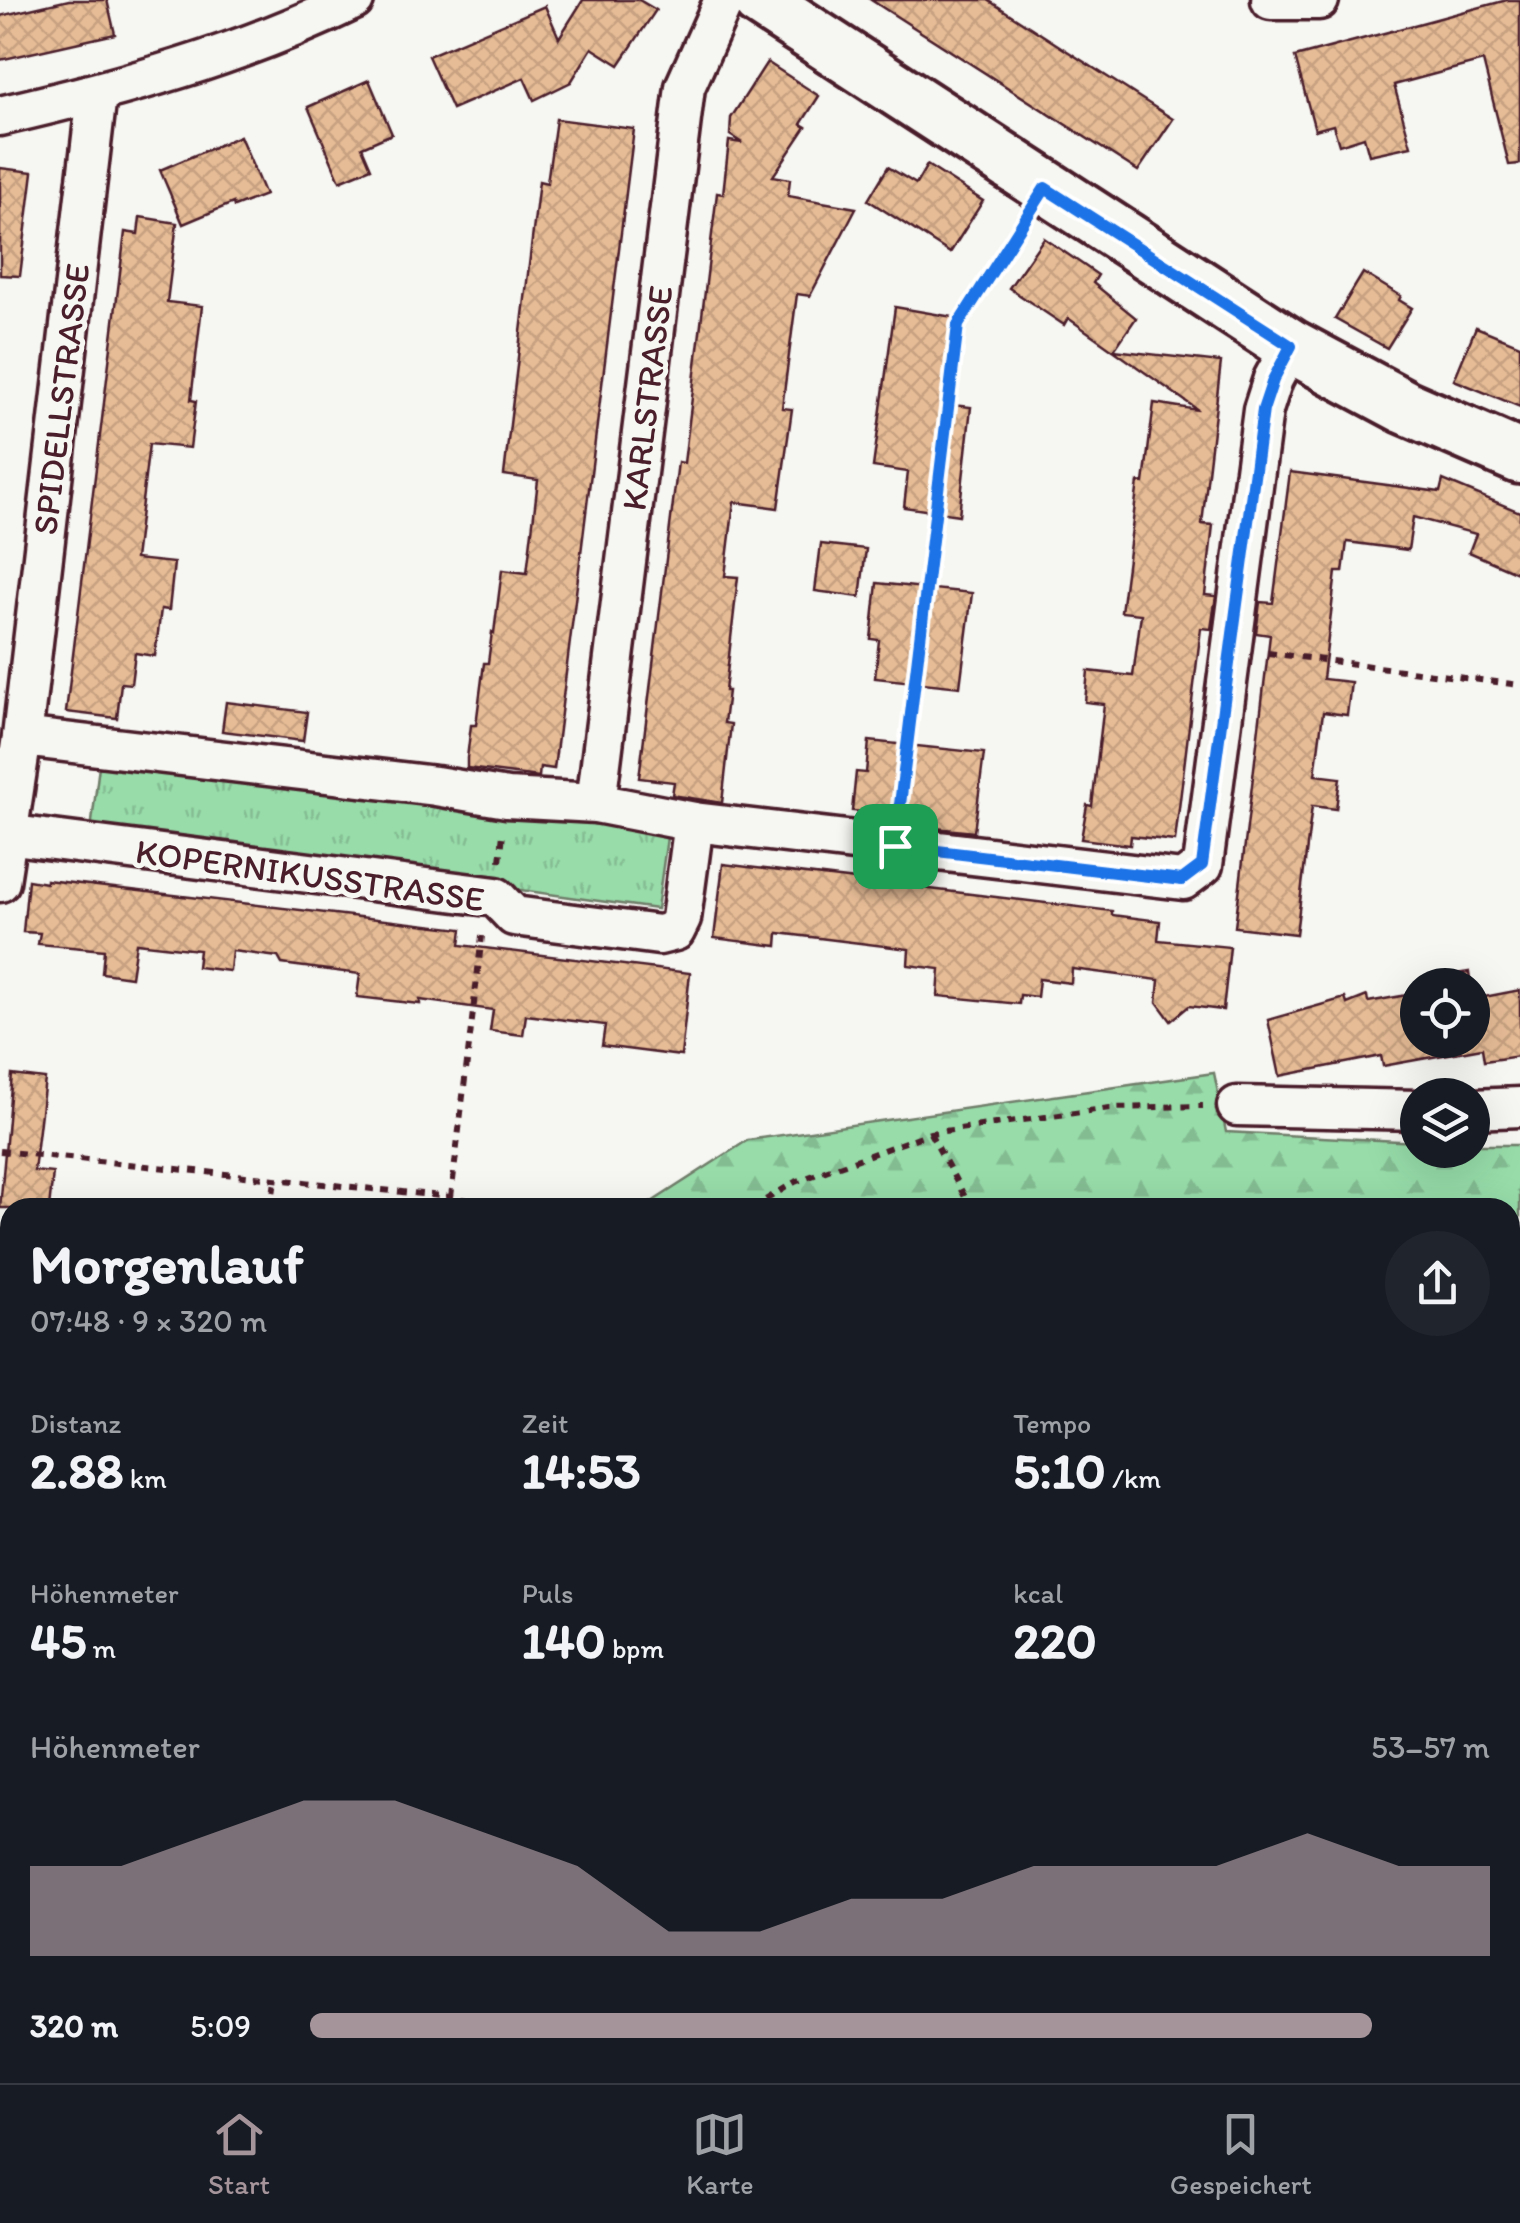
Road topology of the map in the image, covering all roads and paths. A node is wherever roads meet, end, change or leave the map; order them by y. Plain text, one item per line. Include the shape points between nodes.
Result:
1 (354, 0) edge
2 (724, 0) edge
3 (759, 0) edge
4 (1272, 0) edge
5 (1320, 0) edge
6 (96, 94) junction
7 (0, 116) edge
8 (1045, 188) junction
9 (1291, 346) junction
10 (1520, 457) edge
11 (1232, 648) junction
12 (1520, 685) edge
13 (22, 737) junction
14 (507, 798) junction
15 (596, 803) junction
16 (694, 822) junction
17 (6, 834) junction
18 (895, 846) junction
19 (0, 882) edge
20 (496, 897) junction
21 (1238, 1106) joint
22 (1520, 1107) edge
23 (1490, 1108) edge
24 (1400, 1110) edge
25 (930, 1132) junction
26 (0, 1152) edge
27 (275, 1181) junction
28 (272, 1198) edge
29 (451, 1198) joint
30 (769, 1198) edge
31 (966, 1198) edge

1 - 6 street via 228,55
2 - 15 street, KARLSTRASSE via 685,87
3 - 8 main road
4 - 5 street
6 - 7 street
6 - 13 street, SPIDELLSTRASSE
8 - 9 main road
8 - 18 path via 958,325
9 - 10 main road
9 - 11 street via 1263,410
11 - 12 path
11 - 18 street via 1202,865 1182,880
13 - 14 street
13 - 17 street, SPIDELLSTRASSE
14 - 15 street
14 - 20 path
15 - 16 street
16 - 18 street
16 - 20 street, KOPERNIKUSSTRASSE via 675,931 659,935 514,916
17 - 19 street, SPIDELLSTRASSE
17 - 20 street, KOPERNIKUSSTRASSE
20 - 29 path via 483,930
21 - 24 street
21 - 25 path via 1110,1108
22 - 23 street
25 - 30 path
25 - 31 path
26 - 27 path
27 - 28 path
27 - 29 path

